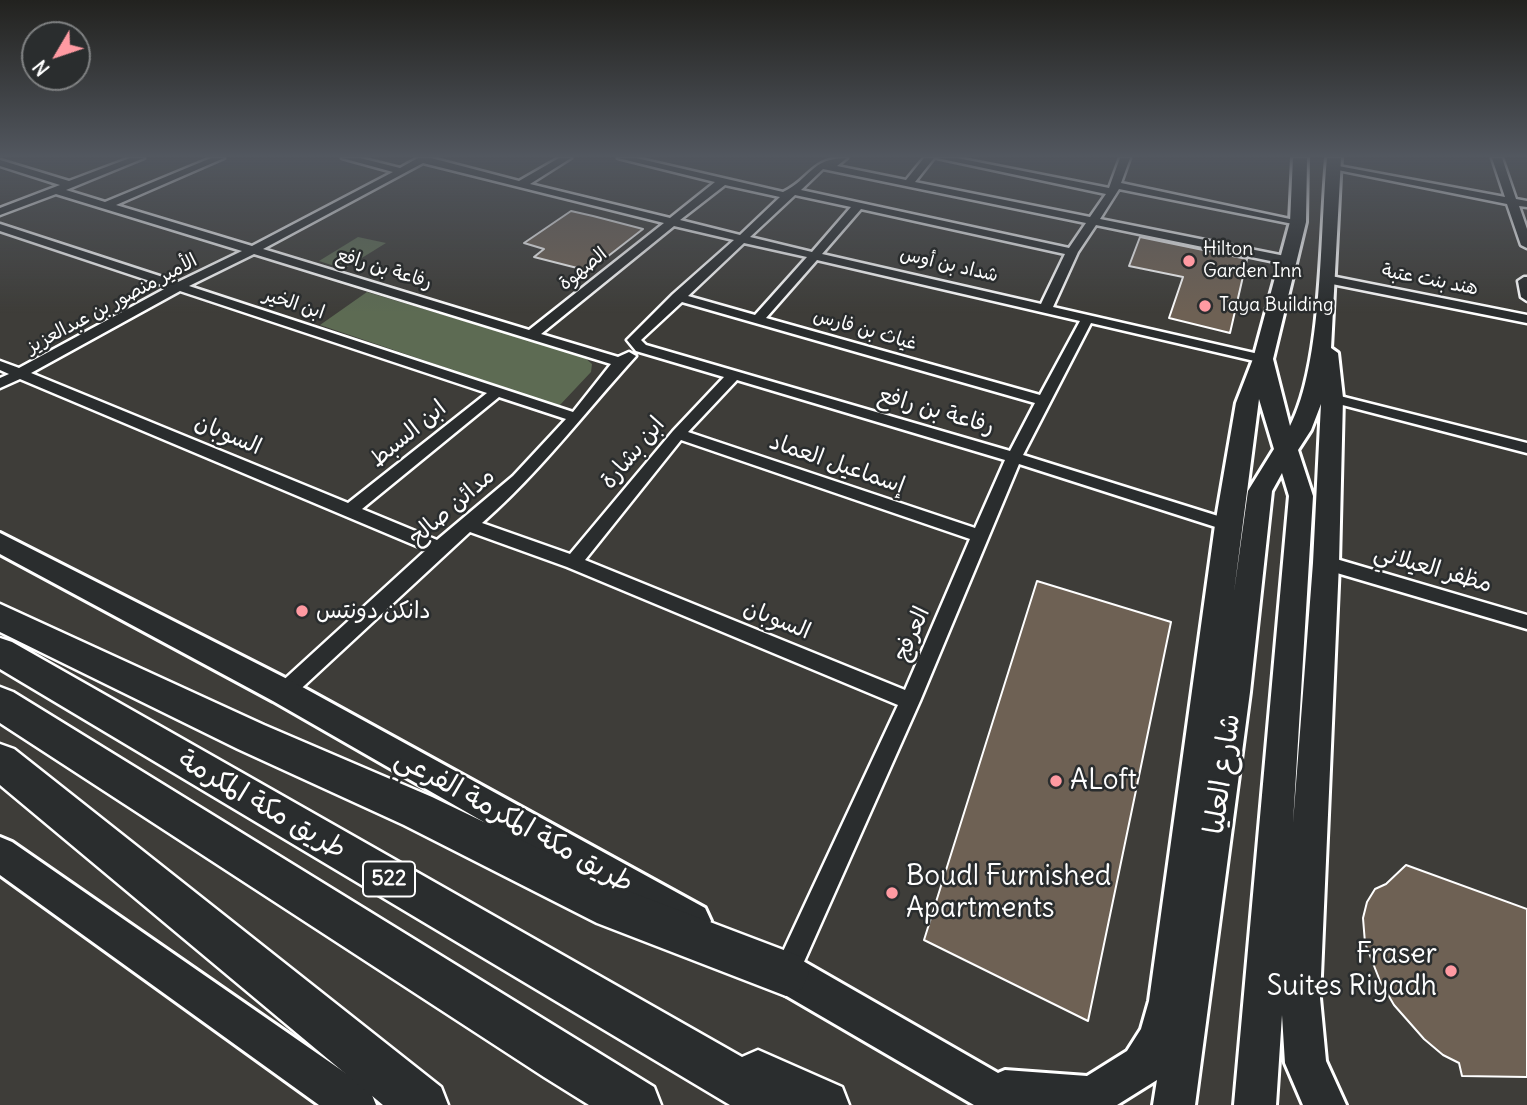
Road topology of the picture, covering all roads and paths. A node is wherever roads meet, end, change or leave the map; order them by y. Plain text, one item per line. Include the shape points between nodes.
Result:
1 (117, 210) edge
2 (329, 210) edge
3 (621, 210) edge
4 (685, 210) edge
5 (773, 210) edge
6 (855, 210) edge
7 (869, 210) edge
8 (1037, 210) edge
9 (1102, 210) edge
10 (1229, 210) edge
11 (1298, 210) edge
12 (1331, 210) edge
13 (1516, 210) edge
14 (670, 221) junction
15 (1095, 221) junction
16 (1298, 222) junction
17 (0, 227) edge
18 (1525, 231) edge
19 (19, 233) junction
20 (742, 239) junction
21 (0, 241) edge
22 (1527, 245) edge
23 (253, 250) junction
24 (1072, 252) junction
25 (814, 253) junction
26 (1290, 261) junction
27 (1326, 279) junction
28 (1527, 281) edge
29 (179, 286) junction
30 (677, 297) junction
31 (1527, 297) edge
32 (1046, 308) junction
33 (1088, 317) junction
34 (1527, 319) edge
35 (758, 320) junction
36 (1325, 323) junction
37 (532, 334) junction
38 (637, 344) junction
39 (1263, 359) junction
40 (620, 362) junction
41 (0, 365) edge
42 (20, 373) junction
43 (732, 377) junction
44 (0, 384) edge
45 (496, 392) junction
46 (1332, 398) junction
47 (1041, 400) junction
48 (577, 418) junction
49 (678, 435) junction
50 (1527, 448) edge
51 (1285, 449) junction
52 (1014, 457) junction
53 (348, 512) junction
54 (469, 525) junction
55 (1228, 525) junction
56 (982, 537) junction
57 (0, 542) edge
58 (439, 548) junction
59 (573, 562) junction
60 (1325, 563) junction
61 (0, 617) edge
62 (1527, 622) edge
63 (0, 652) edge
64 (284, 692) junction
65 (909, 701) junction
66 (0, 703) edge
67 (0, 761) edge
68 (4, 862) edge
69 (786, 973) junction
70 (605, 1005) junction
71 (561, 1060) junction
72 (998, 1100) edge
73 (355, 1105) edge
74 (423, 1105) edge
75 (623, 1105) edge
76 (636, 1105) edge
77 (778, 1105) edge
78 (824, 1105) edge
79 (1174, 1105) edge
80 (1255, 1105) edge
81 (1325, 1105) edge

1 - 23 street, رفاعة بن رافع
2 - 23 street, الأمير منصور بن عبدالعزيز
3 - 14 street, شداد بن أوس
4 - 14 street, الصهوة
5 - 20 street, مدائن صالح
6 - 25 street
7 - 24 street
8 - 15 street
9 - 15 street
10 - 16 street
11 - 16 main road
12 - 27 main road, شارع العليا
13 - 18 street
14 - 20 street, شداد بن أوس
14 - 37 street, الصهوة
15 - 24 street
15 - 26 street
16 - 26 main road
17 - 19 street, ابن الخير
18 - 22 street
19 - 21 street
19 - 29 street, ابن الخير
20 - 25 street, شداد بن أوس
20 - 30 street, مدائن صالح
23 - 29 street, الأمير منصور بن عبدالعزيز
23 - 37 street, رفاعة بن رافع
24 - 32 street
25 - 32 street, شداد بن أوس
25 - 35 street
26 - 39 main road
27 - 34 street, هند بنت عتبة
27 - 36 main road, شارع العليا
28 - 31 street
29 - 42 street, الأمير منصور بن عبدالعزيز
29 - 45 street, ابن الخير
30 - 35 street, غياث بن فارس
30 - 38 street, مدائن صالح
32 - 33 street, شداد بن أوس
33 - 39 street, شداد بن أوس
33 - 47 street, العرفج
35 - 47 street, غياث بن فارس
36 - 46 main road
36 - 51 main road, شارع العليا via 1308,410
37 - 40 street, رفاعة بن رافع
38 - 40 street, مدائن صالح
38 - 43 street, رفاعة بن رافع
39 - 51 main road
39 - 55 main road via 1247,403
40 - 48 street, مدائن صالح
41 - 42 street, السوبان
42 - 44 street, الأمير منصور بن عبدالعزيز
42 - 53 street, السوبان
43 - 49 street, ابن بشارة
43 - 52 street, رفاعة بن رافع
45 - 48 street, ابن الخير
45 - 53 street, ابن السبط
46 - 50 street
46 - 60 main road
47 - 52 street, العرفج
48 - 54 street, مدائن صالح via 538,462
49 - 56 street, إسماعيل العماد
49 - 59 street, ابن بشارة
51 - 79 main road, شارع العليا via 1260,491
51 - 80 main road via 1301,496
52 - 55 street, رفاعة بن رافع
52 - 56 street, العرفج
53 - 58 street, السوبان
54 - 58 street, مدائن صالح
54 - 59 street, السوبان
55 - 72 main road via 1188,861 1169,1001 1159,1038 1142,1066 1091,1097
56 - 65 street, العرفج
57 - 64 main road, طريق مكة المكرمة الفرعي
58 - 64 street, مدائن صالح
59 - 65 street, السوبان
60 - 62 street, مظفر العيلاني
60 - 81 main road via 1300,998 1306,1063
61 - 69 highway via 613,907
63 - 70 highway, طريق مكة المكرمة / 522
64 - 69 main road, طريق مكة المكرمة الفرعي
65 - 69 street, العرفج
66 - 71 highway, طريق مكة المكرمة / 522
67 - 74 highway
68 - 73 main road
69 - 72 main road, طريق مكة المكرمة الفرعي
70 - 77 highway, طريق مكة المكرمة / 522
70 - 78 highway
71 - 75 highway
71 - 76 highway, طريق مكة المكرمة / 522

